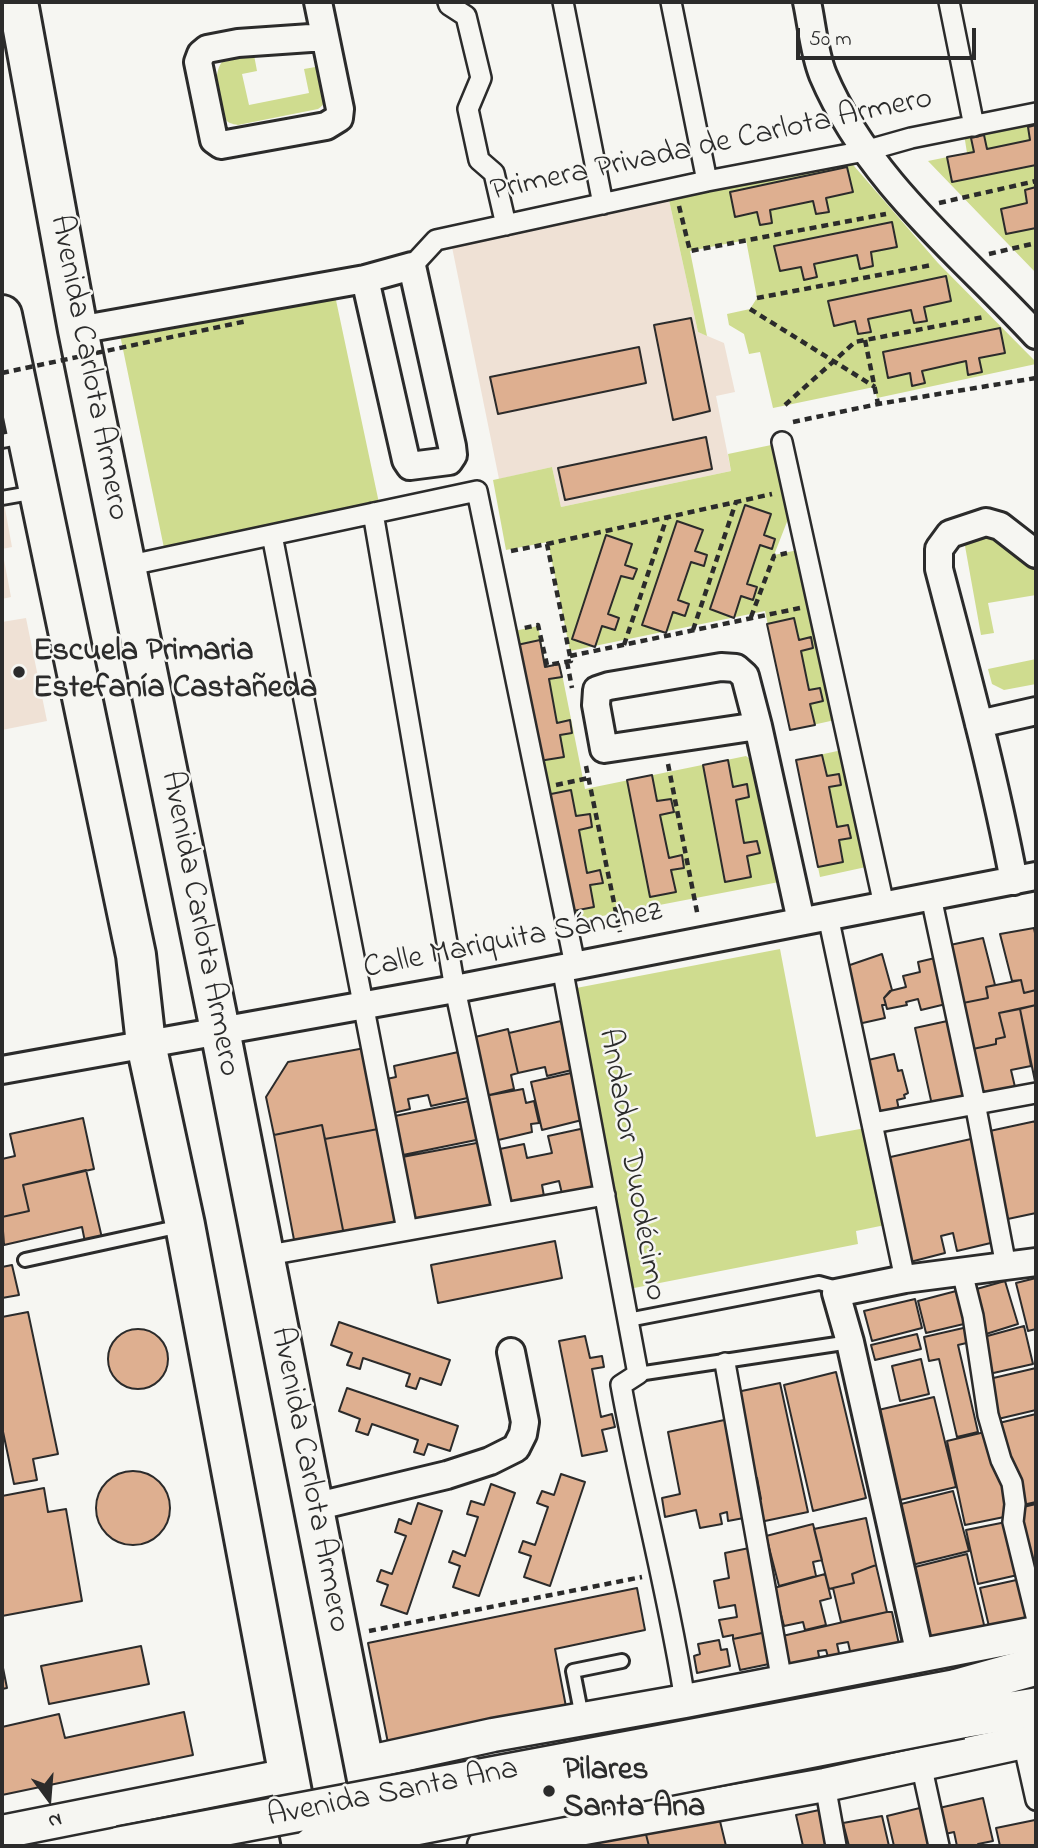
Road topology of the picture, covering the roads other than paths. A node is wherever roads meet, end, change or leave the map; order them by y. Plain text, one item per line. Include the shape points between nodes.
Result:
1 (18, 2) edge
2 (318, 2) edge
3 (448, 2) edge
4 (563, 2) edge
5 (671, 2) edge
6 (807, 2) edge
7 (950, 2) edge
8 (325, 37) junction
9 (1036, 113) edge
10 (974, 126) junction
11 (866, 151) junction
12 (707, 181) junction
13 (603, 204) junction
14 (506, 225) junction
15 (412, 266) junction
16 (365, 279) junction
17 (2, 314) edge
18 (78, 331) junction
19 (1036, 335) edge
20 (14, 439) edge
21 (782, 442) dead end
22 (20, 495) edge
23 (373, 513) junction
24 (272, 535) junction
25 (1036, 554) edge
26 (127, 566) junction
27 (1036, 711) edge
28 (979, 724) junction
29 (758, 726) junction
30 (1025, 878) edge
31 (931, 897) junction
32 (884, 905) junction
33 (828, 916) junction
34 (801, 921) junction
35 (569, 966) junction
36 (455, 989) junction
37 (365, 1004) junction
38 (220, 1030) junction
39 (146, 1044) junction
40 (2, 1070) edge
41 (1036, 1093) edge
42 (975, 1103) junction
43 (873, 1123) junction
44 (605, 1195) junction
45 (503, 1213) junction
46 (185, 1225) junction
47 (407, 1230) junction
48 (263, 1256) junction
49 (25, 1260) dead end
50 (1036, 1262) edge
51 (1006, 1266) junction
52 (962, 1272) junction
53 (905, 1279) junction
54 (836, 1293) junction
55 (628, 1320) junction
56 (850, 1342) junction
57 (510, 1352) dead end
58 (725, 1363) junction
59 (638, 1374) junction
60 (314, 1507) junction
61 (1036, 1616) edge
62 (1036, 1633) edge
63 (920, 1655) junction
64 (622, 1661) dead end
65 (1036, 1667) edge
66 (782, 1682) junction
67 (685, 1701) junction
68 (957, 1704) junction
69 (1036, 1707) edge
70 (582, 1719) junction
71 (493, 1735) junction
72 (1030, 1739) edge
73 (365, 1763) junction
74 (921, 1764) junction
75 (289, 1775) junction
76 (825, 1785) junction
77 (1036, 1800) edge
78 (87, 1814) junction
79 (2, 1832) edge
80 (497, 1844) edge
81 (120, 1846) edge
82 (143, 1846) edge
83 (302, 1846) edge
84 (313, 1846) edge
85 (380, 1846) edge
86 (836, 1846) edge
87 (939, 1846) edge

1 - 18 main road, Avenida Carlota Armero
2 - 8 street
3 - 14 street via 467,16 481,78 468,109 479,160 494,173
4 - 13 street
5 - 12 street
6 - 11 street via 822,73
7 - 10 street
8 - 8 street via 339,118 326,126 221,145 214,140 198,62 201,54 238,43
9 - 10 street, Primera Privada de Carlota Armero
10 - 11 street, Primera Privada de Carlota Armero
11 - 12 street, Primera Privada de Carlota Armero
11 - 19 street via 911,209
12 - 13 street, Primera Privada de Carlota Armero
13 - 14 street, Primera Privada de Carlota Armero
14 - 15 street, Primera Privada de Carlota Armero via 436,240
15 - 16 street
15 - 16 street via 453,446 449,461 410,466 406,460
16 - 18 street
17 - 20 main road
18 - 26 main road, Avenida Carlota Armero
20 - 22 main road
21 - 32 street
22 - 39 main road via 136,956
23 - 24 street
23 - 35 street, Andador Duodécimo via 477,491
23 - 36 street
24 - 26 street
24 - 37 street
25 - 28 street via 1000,526 986,522 950,534 939,549 939,569
26 - 38 main road, Avenida Carlota Armero
27 - 28 street
28 - 30 street via 1004,829
29 - 29 street via 744,676 736,668 609,685 597,690 595,757 663,739
29 - 34 street
30 - 31 street, Calle Mariquita Sánchez
31 - 32 street, Calle Mariquita Sánchez
31 - 42 street
32 - 33 street, Calle Mariquita Sánchez
33 - 34 street, Calle Mariquita Sánchez
33 - 43 street
34 - 35 street, Calle Mariquita Sánchez
35 - 36 street, Calle Mariquita Sánchez
35 - 44 street, Andador Duodécimo
36 - 37 street, Calle Mariquita Sánchez
36 - 45 street
37 - 38 street, Calle Mariquita Sánchez
37 - 47 street
38 - 39 street, Calle Mariquita Sánchez
38 - 48 main road, Avenida Carlota Armero
39 - 40 street, Calle Mariquita Sánchez
39 - 46 main road
41 - 42 street
42 - 43 street
42 - 51 street
43 - 53 street
44 - 45 street
44 - 55 street, Andador Duodécimo
45 - 47 street
46 - 49 lane
46 - 75 main road
47 - 48 street
48 - 60 main road, Avenida Carlota Armero
50 - 51 street
51 - 52 street
52 - 53 street
52 - 61 street via 988,1415 1012,1483 1013,1522
53 - 54 street
54 - 55 lane via 819,1283
54 - 56 street
55 - 59 street, Andador Duodécimo
56 - 58 lane
56 - 63 street
57 - 60 street via 524,1422 516,1448 447,1475
58 - 59 lane
58 - 66 street
59 - 67 street via 621,1385
60 - 73 main road, Avenida Carlota Armero
62 - 63 street, Avenida Santa Ana
63 - 66 street, Avenida Santa Ana
64 - 70 lane via 573,1671
65 - 68 main road, Avenida Santa Ana
66 - 67 street, Avenida Santa Ana
67 - 70 street, Avenida Santa Ana
68 - 69 main road, Avenida Santa Ana
68 - 81 main road, Avenida Santa Ana, bridge
68 - 84 main road, Avenida Santa Ana, bridge
70 - 71 street, Avenida Santa Ana
71 - 73 street, Avenida Santa Ana
71 - 80 street via 468,1744 449,1764 443,1789 449,1815 467,1834
72 - 74 street
72 - 77 street
73 - 85 main road, Avenida Carlota Armero
74 - 76 street
74 - 87 street
75 - 78 street, Avenida Santa Ana
75 - 83 main road
76 - 80 street
76 - 86 street
78 - 79 street, Avenida Santa Ana
78 - 82 street via 122,1822

